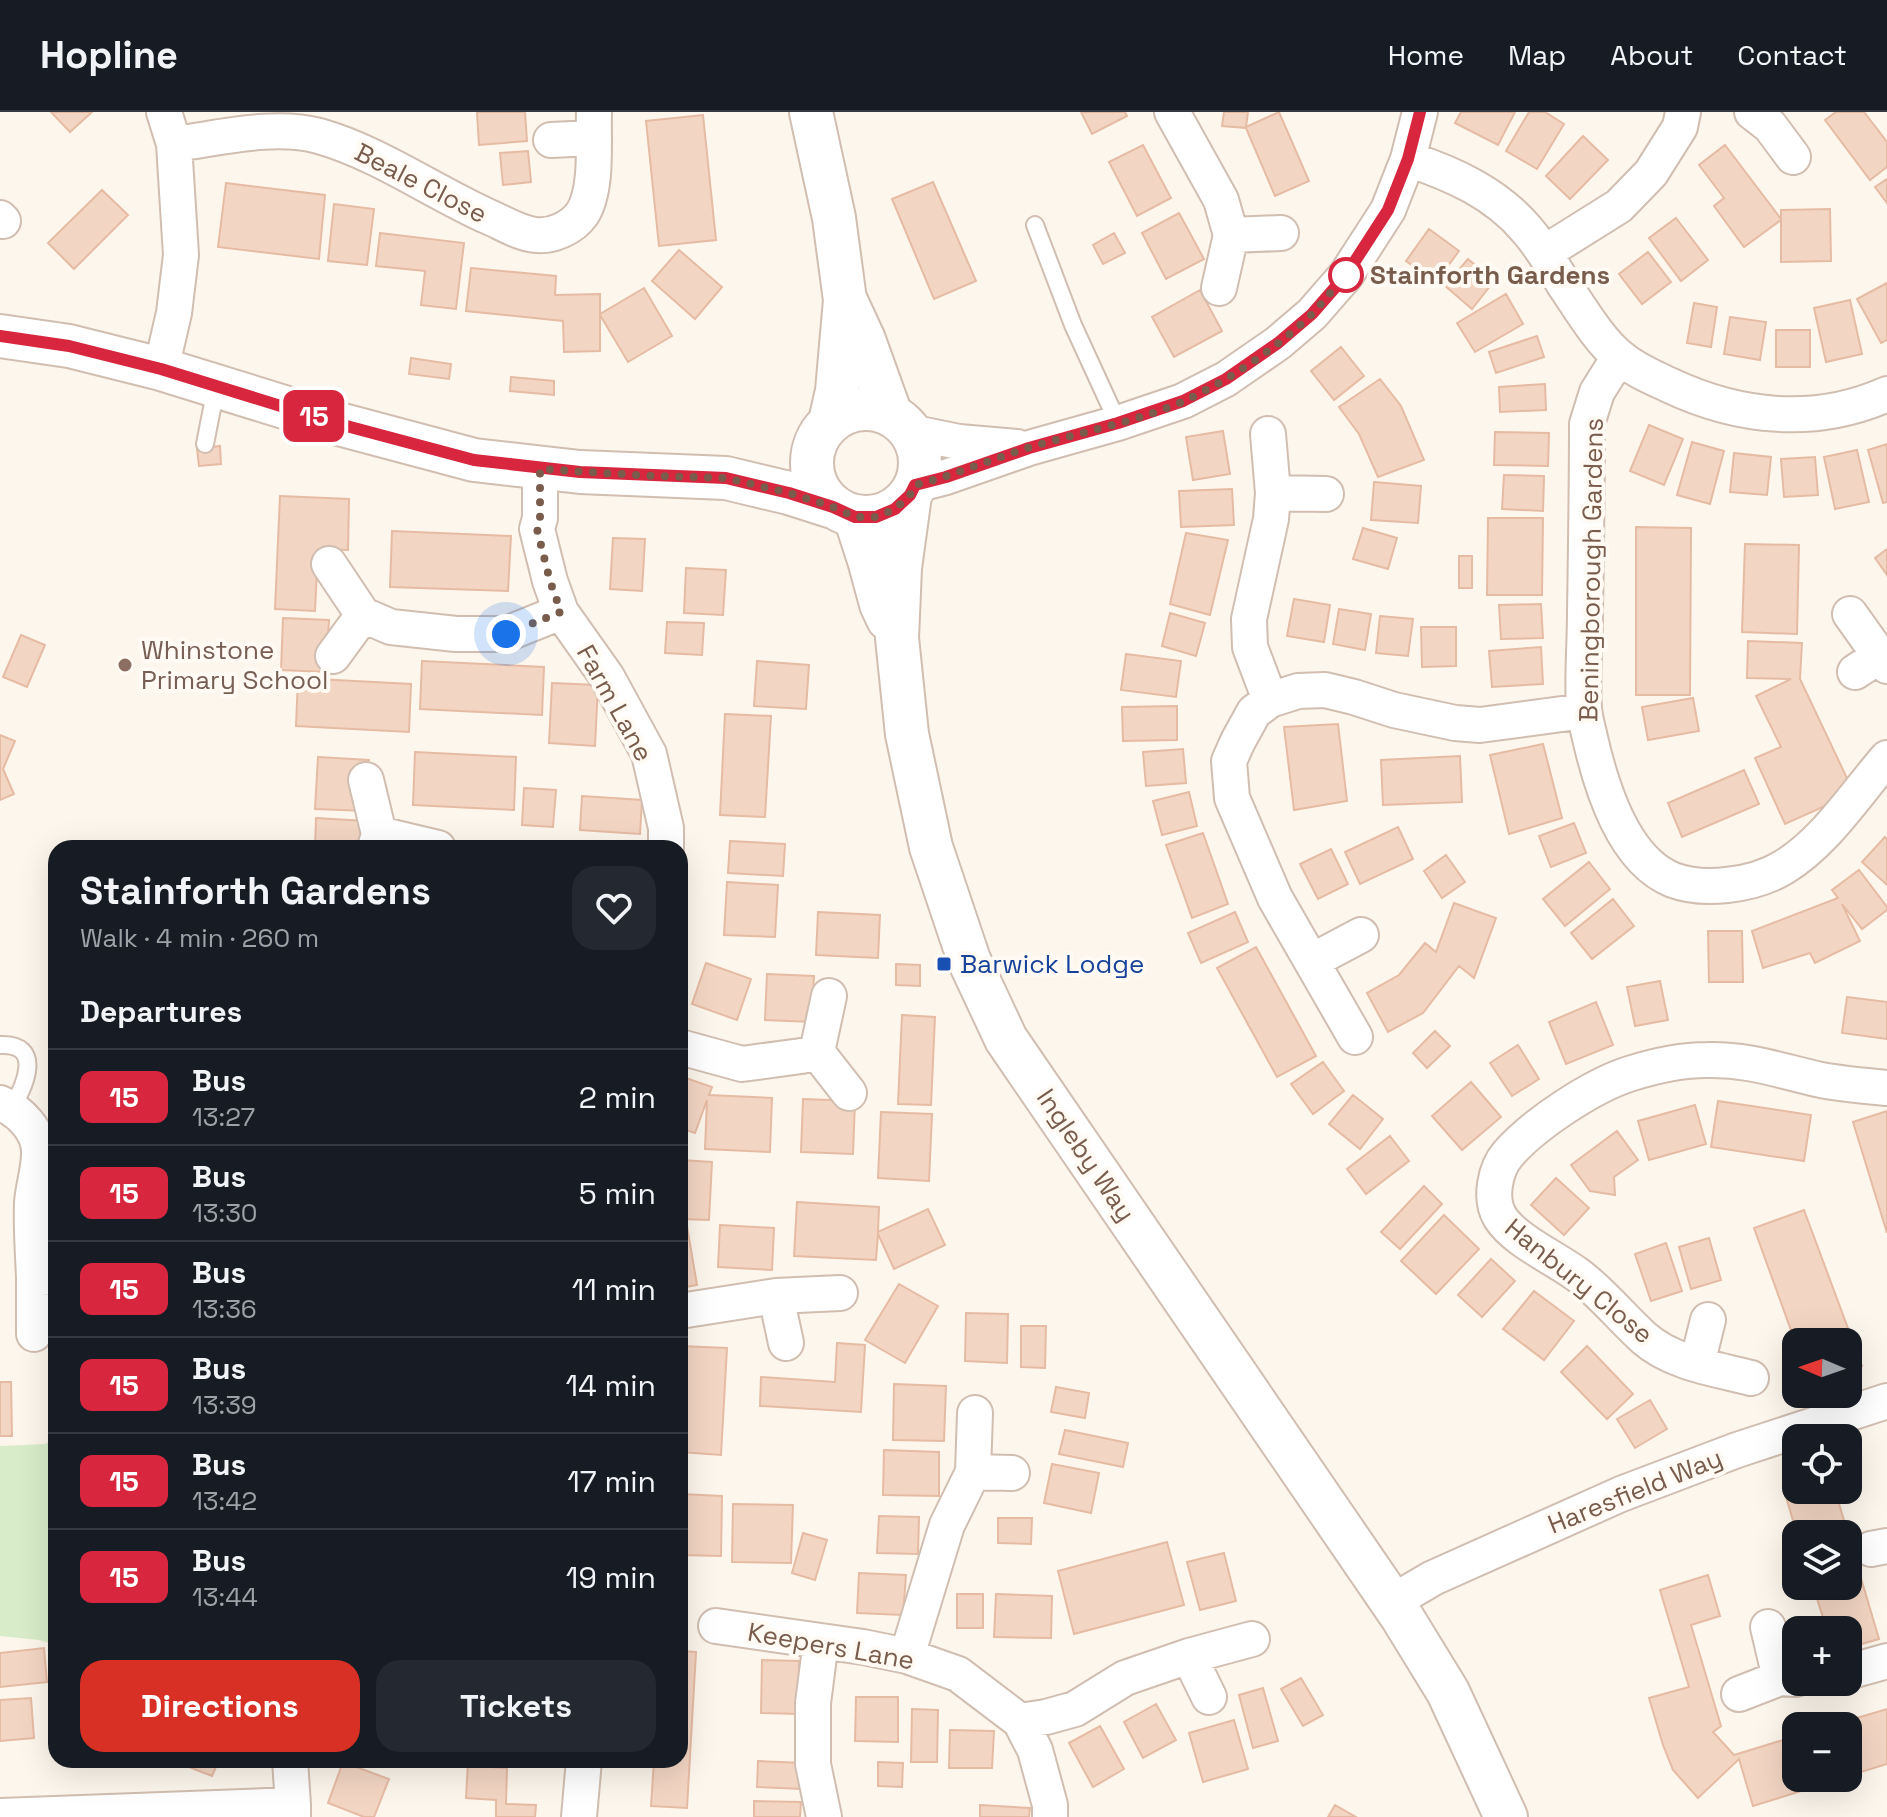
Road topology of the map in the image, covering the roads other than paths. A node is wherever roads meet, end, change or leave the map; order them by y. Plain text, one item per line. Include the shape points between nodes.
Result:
1 (164, 112) edge
2 (811, 112) edge
3 (1172, 112) edge
4 (1420, 112) edge
5 (1683, 112) edge
6 (1769, 117) edge
7 (593, 125) edge
8 (551, 140) dead end
9 (174, 144) junction
10 (1793, 157) dead end
11 (1408, 159) junction
12 (1035, 225) dead end
13 (1281, 233) dead end
14 (1231, 235) junction
15 (1544, 253) junction
16 (1219, 288) dead end
17 (845, 300) junction
18 (0, 336) edge
19 (1619, 357) junction
20 (161, 369) junction
21 (216, 387) junction
22 (1887, 394) edge
23 (901, 423) junction
24 (1118, 423) junction
25 (823, 431) junction
26 (1268, 434) dead end
27 (205, 444) dead end
28 (1029, 448) junction
29 (540, 469) junction
30 (726, 478) junction
31 (913, 490) junction
32 (1273, 493) junction
33 (1326, 494) dead end
34 (844, 512) junction
35 (329, 564) dead end
36 (561, 612) junction
37 (1850, 614) dead end
38 (363, 615) junction
39 (897, 638) junction
40 (333, 656) dead end
41 (1874, 665) edge
42 (1270, 700) junction
43 (1584, 711) junction
44 (1887, 758) edge
45 (366, 780) dead end
46 (377, 840) edge
47 (666, 840) edge
48 (1361, 935) dead end
49 (1312, 961) junction
50 (829, 996) dead end
51 (1355, 1037) dead end
52 (0, 1045) edge
53 (688, 1049) edge
54 (817, 1052) junction
55 (1887, 1088) edge
56 (849, 1093) dead end
57 (6, 1105) edge
58 (45, 1278) edge
59 (840, 1293) dead end
60 (776, 1296) junction
61 (688, 1310) edge
62 (1708, 1320) dead end
63 (34, 1334) dead end
64 (786, 1343) dead end
65 (1697, 1364) junction
66 (1751, 1378) dead end
67 (1887, 1401) edge
68 (975, 1413) dead end
69 (973, 1472) junction
70 (1012, 1473) dead end
71 (1397, 1609) junction
72 (716, 1626) dead end
73 (1768, 1627) dead end
74 (1252, 1639) dead end
75 (821, 1641) junction
76 (907, 1656) junction
77 (1189, 1656) junction
78 (1887, 1661) edge
79 (1782, 1663) edge
80 (1862, 1668) edge
81 (1782, 1680) edge
82 (1739, 1694) dead end
83 (1209, 1697) dead end
84 (1020, 1721) junction
85 (290, 1768) edge
86 (583, 1768) edge
87 (293, 1811) edge
88 (0, 1816) edge
89 (579, 1817) edge
90 (824, 1817) edge
91 (1050, 1817) edge
92 (1506, 1817) edge

1 - 9 street
2 - 17 street
3 - 14 street via 1221,200
4 - 11 street
5 - 15 street via 1680,127 1651,173 1619,206
6 - 10 street
7 - 8 street, Beale Close
7 - 9 street, Beale Close via 591,194 583,213 555,234 535,235 315,135 273,131
9 - 20 street via 181,255
11 - 15 street via 1469,183 1496,201
11 - 24 street via 1388,210 1346,275 1312,314 1226,379 1183,401
12 - 24 lane
13 - 14 street
14 - 16 street
15 - 19 street via 1588,321
17 - 23 street
17 - 25 street via 837,391
18 - 20 street via 69,346
19 - 22 street via 1684,392 1765,414 1815,414
19 - 43 street, Beningborough Gardens via 1597,392 1587,424
20 - 21 street
21 - 27 lane
21 - 29 street via 474,460
23 - 25 street via 870,409 849,411
23 - 28 street via 959,442
23 - 31 street via 918,449 920,467
24 - 28 street
25 - 30 street via 800,449
25 - 34 street via 811,458 813,476 820,494
26 - 32 street
28 - 31 street
29 - 30 street
29 - 36 street, Farm Lane via 537,529
30 - 34 street
31 - 34 street via 895,509 876,517
31 - 39 street, Ingleby Way via 900,568
32 - 33 street
32 - 42 street via 1249,619 1250,647
34 - 39 street, Ingleby Way via 869,560
35 - 38 street
36 - 38 street via 506,634 391,627
36 - 47 street, Farm Lane via 607,677 649,754
37 - 41 street
38 - 40 street
39 - 71 street, Ingleby Way via 907,734 931,847 969,960 1006,1039
42 - 43 street via 1325,690 1427,718 1480,725
42 - 49 street via 1254,712 1229,761 1232,798 1275,898
43 - 44 street, Beningborough Gardens via 1598,774 1625,833 1654,868 1686,884 1744,884 1783,868 1822,836
45 - 46 street
48 - 49 street
49 - 51 street
50 - 54 street
52 - 57 lane via 22,1050 28,1061 22,1091
53 - 54 street via 742,1064
54 - 56 street
55 - 65 street, Hanbury Close via 1759,1064 1685,1061 1596,1088 1537,1127 1507,1155 1495,1189 1500,1217 1586,1281 1646,1339
57 - 58 street via 37,1138 32,1202
58 - 63 street
59 - 60 street
60 - 61 street
60 - 64 street
62 - 65 street
65 - 66 street, Hanbury Close
67 - 71 street, Haresfield Way via 1621,1494 1433,1578
68 - 69 street
69 - 70 street
69 - 76 street via 947,1525
71 - 92 street, Ingleby Way via 1448,1692
72 - 75 street, Keepers Lane
73 - 79 street
74 - 77 street
75 - 76 street, Keepers Lane
75 - 90 street via 813,1764
76 - 84 street, Keepers Lane via 958,1674
77 - 83 street
77 - 84 street via 1125,1678 1075,1709
78 - 80 street
81 - 82 street
84 - 91 street, Keepers Lane via 1035,1750
85 - 87 street
86 - 89 street
87 - 88 street

